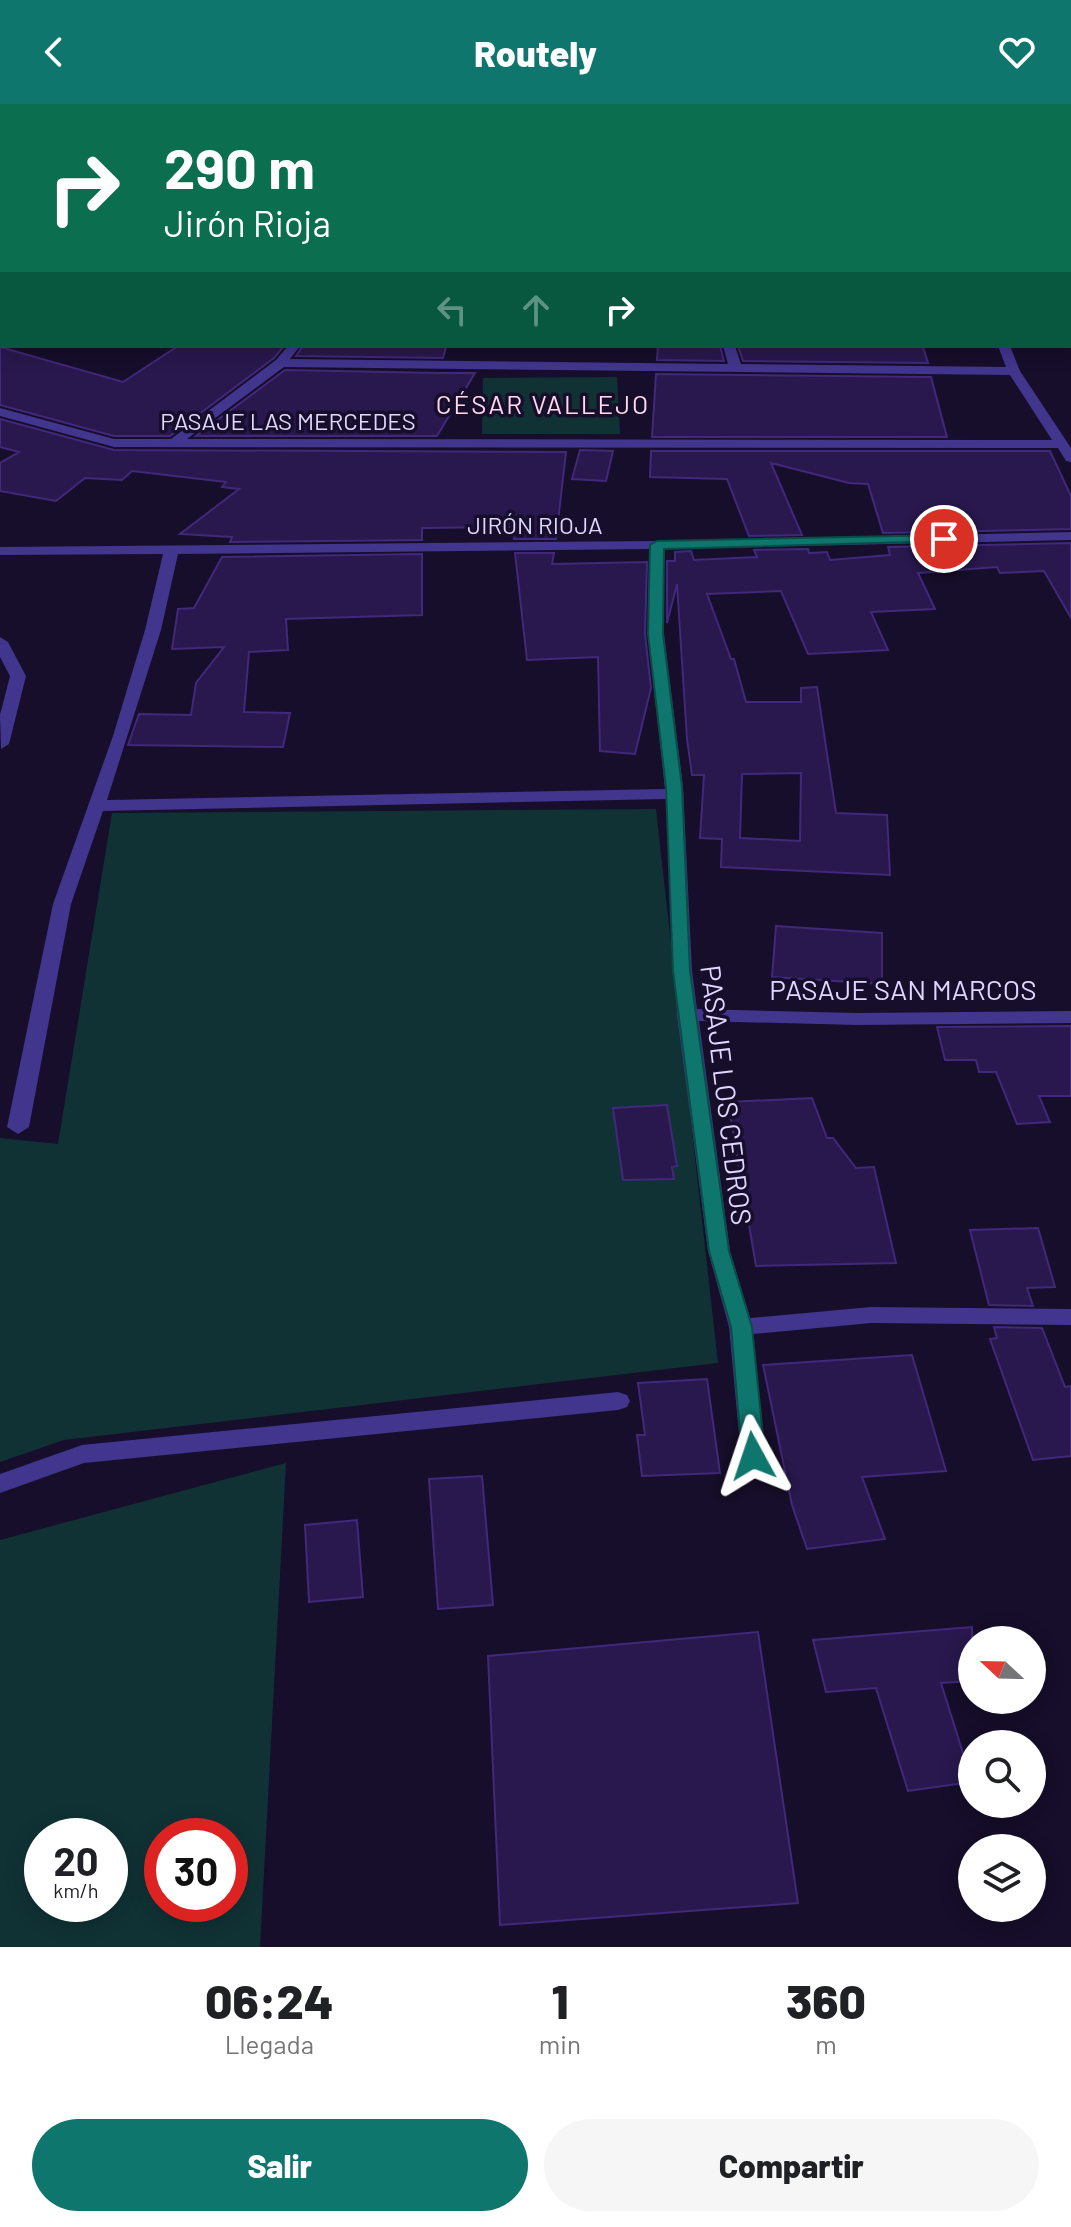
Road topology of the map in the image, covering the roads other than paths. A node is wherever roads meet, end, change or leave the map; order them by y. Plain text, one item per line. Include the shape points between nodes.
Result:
1 (292, 348) edge
2 (730, 348) edge
3 (1005, 348) edge
4 (281, 363) junction
5 (736, 369) junction
6 (1014, 371) junction
7 (0, 412) edge
8 (176, 441) junction
9 (1061, 444) junction
10 (1071, 458) edge
11 (1071, 536) edge
12 (657, 545) junction
13 (172, 548) junction
14 (0, 551) edge
15 (0, 642) edge
16 (1, 744) edge
17 (674, 794) junction
18 (96, 806) junction
19 (687, 1015) junction
20 (1071, 1017) edge
21 (18, 1127) dead end
22 (1071, 1317) edge
23 (741, 1327) junction
24 (618, 1401) dead end
25 (753, 1456) dead end
26 (0, 1484) edge

1 - 4 street
2 - 5 street
3 - 6 street
4 - 5 street
4 - 8 street
5 - 6 street
6 - 9 street
7 - 8 street, PASAJE LAS MERCEDES via 114,443
8 - 9 street, PASAJE LAS MERCEDES
9 - 10 street
11 - 12 street, JIRÓN RIOJA
12 - 13 street, JIRÓN RIOJA
12 - 17 street, PASAJE LOS CEDROS via 656,634
13 - 14 street, JIRÓN RIOJA
13 - 18 street via 153,630
15 - 16 street via 18,676
17 - 18 street
17 - 19 street, PASAJE LOS CEDROS
18 - 21 street via 62,904
19 - 20 street, PASAJE SAN MARCOS
19 - 23 street, PASAJE LOS CEDROS via 719,1251
22 - 23 street via 871,1315
23 - 25 street, PASAJE LOS CEDROS
24 - 26 street via 82,1454

